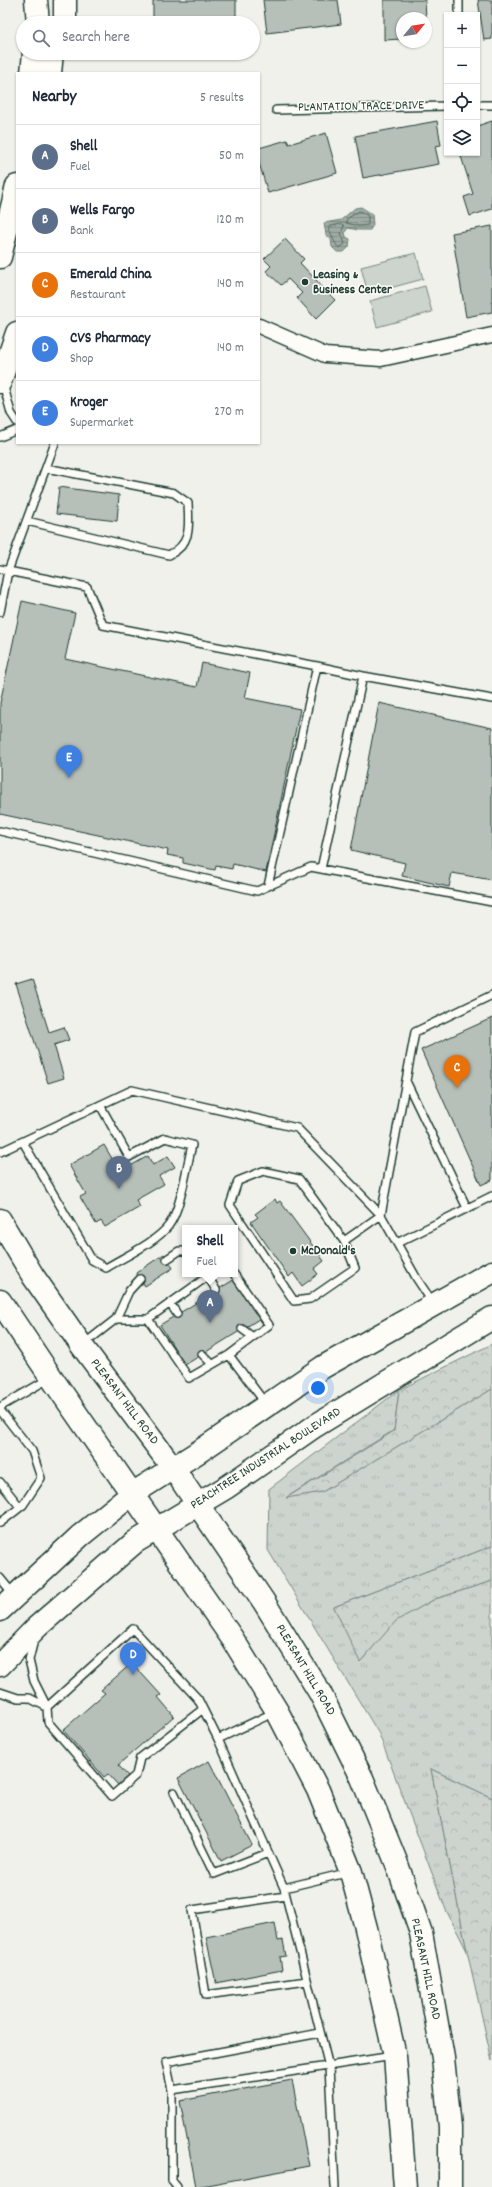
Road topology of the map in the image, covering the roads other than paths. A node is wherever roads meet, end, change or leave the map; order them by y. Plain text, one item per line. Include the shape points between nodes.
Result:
1 (36, 0) edge
2 (65, 0) edge
3 (459, 0) edge
4 (459, 12) edge
5 (37, 16) edge
6 (65, 16) edge
7 (33, 60) edge
8 (51, 60) edge
9 (64, 60) edge
10 (32, 72) edge
11 (50, 72) edge
12 (63, 72) edge
13 (480, 105) edge
14 (492, 105) edge
15 (444, 106) edge
16 (276, 110) dead end
17 (16, 190) edge
18 (0, 257) edge
19 (260, 326) edge
20 (492, 335) edge
21 (16, 336) edge
22 (1, 381) edge
23 (16, 420) edge
24 (16, 430) edge
25 (0, 438) edge
26 (55, 444) edge
27 (46, 468) junction
28 (27, 521) junction
29 (0, 569) edge
30 (8, 571) junction
31 (0, 612) edge
32 (317, 666) junction
33 (363, 676) junction
34 (492, 699) edge
35 (0, 831) edge
36 (321, 869) junction
37 (268, 886) junction
38 (492, 902) edge
39 (492, 995) edge
40 (406, 1080) junction
41 (100, 1105) junction
42 (23, 1142) junction
43 (0, 1152) edge
44 (492, 1196) edge
45 (467, 1208) junction
46 (381, 1215) junction
47 (0, 1220) edge
48 (344, 1241) junction
49 (397, 1243) junction
50 (182, 1251) edge
51 (167, 1259) dead end
52 (492, 1272) edge
53 (207, 1277) edge
54 (211, 1277) edge
55 (236, 1277) edge
56 (140, 1279) dead end
57 (216, 1290) dead end
58 (0, 1302) edge
59 (170, 1303) junction
60 (434, 1304) junction
61 (177, 1314) dead end
62 (492, 1318) edge
63 (116, 1319) junction
64 (148, 1319) junction
65 (242, 1329) dead end
66 (253, 1337) junction
67 (82, 1346) junction
68 (202, 1354) dead end
69 (229, 1355) junction
70 (212, 1364) junction
71 (51, 1377) junction
72 (266, 1404) junction
73 (0, 1407) edge
74 (0, 1410) edge
75 (173, 1468) junction
76 (0, 1482) edge
77 (132, 1494) junction
78 (198, 1504) junction
79 (20, 1508) junction
80 (0, 1523) edge
81 (156, 1528) junction
82 (0, 1578) edge
83 (7, 1603) edge
84 (38, 1627) junction
85 (0, 1664) edge
86 (0, 1692) edge
87 (47, 1707) junction
88 (203, 1709) junction
89 (277, 1711) junction
90 (218, 1739) junction
91 (174, 1792) dead end
92 (268, 1852) junction
93 (351, 1872) junction
94 (284, 1888) junction
95 (286, 1896) junction
96 (307, 1981) junction
97 (320, 2033) junction
98 (395, 2056) junction
99 (329, 2066) junction
100 (172, 2090) junction
101 (177, 2187) edge
102 (335, 2187) edge
103 (404, 2187) edge
104 (450, 2187) edge

1 - 5 highway
2 - 6 highway
3 - 4 lane
7 - 10 highway
8 - 11 highway
9 - 12 highway
13 - 14 lane
15 - 16 lane, PLANTATION TRACE DRIVE
17 - 18 highway
19 - 20 street via 325,355 381,359
21 - 22 highway
22 - 23 lane via 6,388 11,413
24 - 25 lane
26 - 27 lane
27 - 28 lane
27 - 28 lane via 174,493 188,503 189,532 178,550 169,555
28 - 30 lane
29 - 30 lane
30 - 31 lane
30 - 32 lane via 87,587 103,625
32 - 33 lane
32 - 37 lane
33 - 34 lane
33 - 36 lane
35 - 37 lane via 257,891
36 - 37 lane via 311,867
36 - 38 lane
39 - 40 lane via 415,1032
40 - 45 lane
40 - 46 lane
41 - 42 lane
41 - 42 lane via 129,1157 165,1138 192,1145 181,1194 169,1225 147,1243 106,1268 92,1260
41 - 46 lane via 132,1090 297,1128
42 - 43 lane
44 - 45 lane
45 - 49 lane
46 - 48 lane
46 - 49 lane
47 - 67 highway, PLEASANT HILL ROAD via 33,1276
48 - 48 lane via 299,1179 263,1171 238,1181 230,1205 294,1301 310,1299 355,1268
49 - 60 lane
50 - 51 lane
52 - 60 highway
53 - 59 lane
54 - 57 lane
55 - 66 lane via 269,1325
56 - 63 lane via 129,1290
58 - 71 highway
59 - 61 lane
59 - 64 lane
60 - 72 highway via 329,1363
62 - 78 highway, PEACHTREE INDUSTRIAL BOULEVARD via 315,1426
63 - 64 lane
63 - 67 lane
64 - 70 lane via 189,1378
65 - 66 lane
66 - 69 lane
67 - 75 highway, PLEASANT HILL ROAD
68 - 70 lane
69 - 70 lane
69 - 72 lane
71 - 73 lane
71 - 77 highway
72 - 75 highway
74 - 79 lane via 32,1451 41,1478
75 - 77 highway
75 - 78 highway, PLEASANT HILL ROAD
76 - 79 lane
77 - 81 highway
77 - 83 highway via 96,1522
78 - 81 highway, PEACHTREE INDUSTRIAL BOULEVARD
78 - 104 highway, PLEASANT HILL ROAD via 264,1602 320,1693 362,1778 397,1864 421,1933 443,2058 450,2127
79 - 80 lane
81 - 84 highway, PEACHTREE INDUSTRIAL BOULEVARD via 135,1542
81 - 89 highway via 232,1638
82 - 83 lane
84 - 85 highway, PEACHTREE INDUSTRIAL BOULEVARD
84 - 87 lane via 29,1660 34,1681
86 - 87 lane via 18,1698 29,1698
87 - 88 lane via 133,1629 198,1699
87 - 88 lane via 48,1722 112,1796 136,1775 140,1758
88 - 90 lane
89 - 90 lane
89 - 93 highway via 318,1790
90 - 92 lane
91 - 92 lane via 214,1874
92 - 94 lane
93 - 94 lane
93 - 98 highway
94 - 95 lane
95 - 96 lane
95 - 96 lane via 192,1910 206,1995
96 - 97 lane
97 - 99 lane
97 - 100 lane via 166,2062
98 - 99 lane
98 - 103 highway
99 - 100 lane
99 - 102 lane
100 - 101 lane via 172,2181

